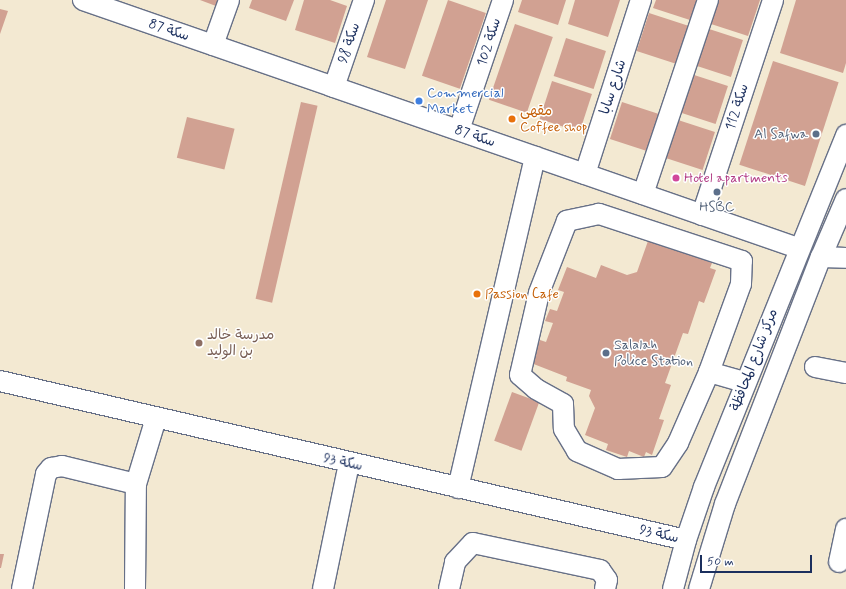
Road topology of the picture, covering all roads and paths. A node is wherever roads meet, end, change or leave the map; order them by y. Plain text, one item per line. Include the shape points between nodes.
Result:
1 (83, 0) edge
2 (229, 0) edge
3 (364, 0) edge
4 (503, 0) edge
5 (641, 0) edge
6 (708, 0) edge
7 (773, 0) edge
8 (213, 45) junction
9 (334, 87) junction
10 (460, 130) junction
11 (846, 135) edge
12 (535, 157) junction
13 (585, 174) junction
14 (643, 194) junction
15 (846, 199) edge
16 (702, 215) junction
17 (798, 248) junction
18 (821, 257) junction
19 (846, 258) edge
20 (815, 368) dead end
21 (709, 372) junction
22 (846, 373) edge
23 (0, 381) edge
24 (745, 382) junction
25 (156, 418) junction
26 (349, 463) junction
27 (136, 484) junction
28 (458, 488) junction
29 (846, 529) edge
30 (686, 540) junction
31 (839, 562) dead end
32 (22, 589) edge
33 (135, 589) edge
34 (323, 589) edge
35 (449, 589) edge
36 (605, 589) edge
37 (672, 589) edge
38 (699, 589) edge

1 - 8 street, سكة 87
2 - 8 street
3 - 9 street, سكة 98
4 - 10 street, سكة 102
5 - 13 street, شارع سابا
6 - 14 street
7 - 16 street, سكة 112
8 - 9 street, سكة 87
9 - 10 street, سكة 87
10 - 12 street, سكة 87
11 - 17 street, مركز شارع المحافظة
12 - 13 street, سكة 87
12 - 28 street
13 - 14 street, سكة 87
14 - 16 street, سكة 87
15 - 18 street, مركز شارع المحافظة
16 - 17 street, سكة 87
17 - 24 street, مركز شارع المحافظة
18 - 19 street
18 - 38 street, مركز شارع المحافظة via 725,504
20 - 22 street
21 - 21 street via 678,443 662,467 618,470 577,451 564,429 562,404 536,389 520,375 539,293 567,222 599,214 742,261 741,284
21 - 24 street
23 - 25 street, سكة 93
24 - 30 street, مركز شارع المحافظة
25 - 26 street, سكة 93
25 - 27 street
26 - 28 street, سكة 93
26 - 34 street
27 - 32 street via 62,466 51,468 46,474
27 - 33 street
28 - 30 street, سكة 93
29 - 31 street
30 - 37 street, مركز شارع المحافظة
35 - 36 street via 455,562 473,543 600,570 607,580

